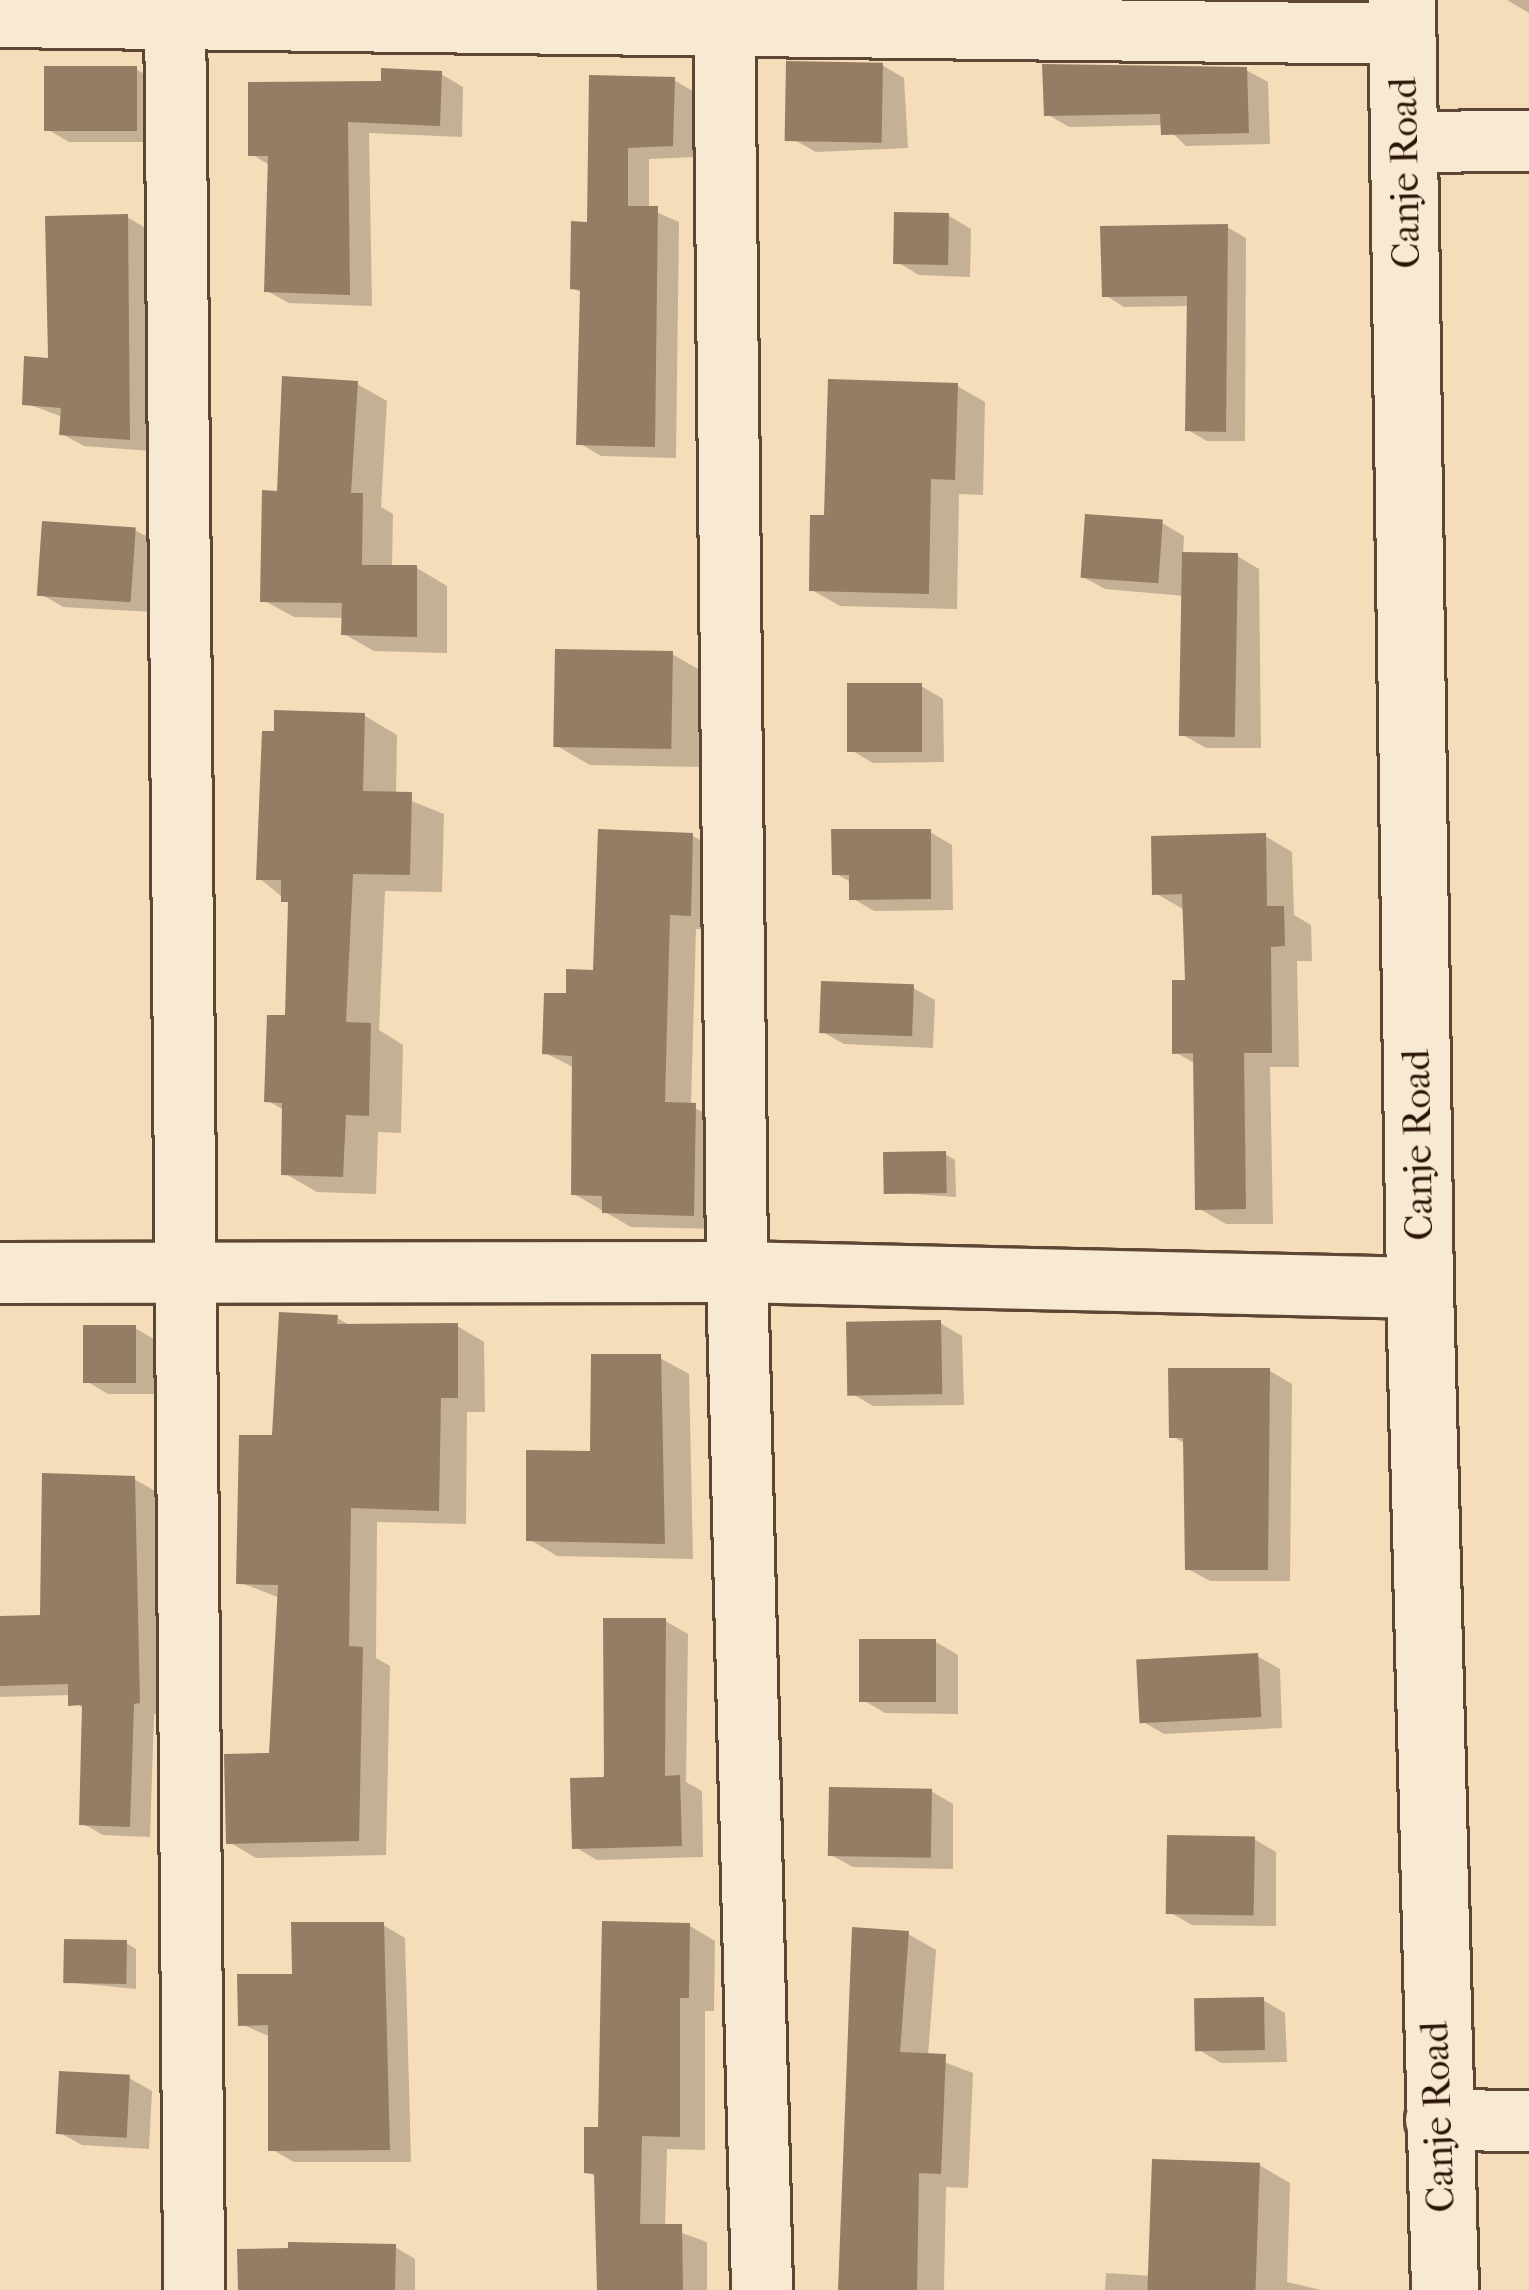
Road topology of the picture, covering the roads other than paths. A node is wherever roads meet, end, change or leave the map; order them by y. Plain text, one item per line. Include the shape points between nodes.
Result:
1 (175, 10) edge
2 (725, 12) edge
3 (0, 17) edge
4 (1402, 17) edge
5 (1529, 141) edge
6 (1405, 142) junction
7 (736, 1272) junction
8 (0, 1273) edge
9 (186, 1274) junction
10 (1420, 1288) junction
11 (1436, 2120) junction
12 (1529, 2121) edge
13 (194, 2290) edge
14 (762, 2290) edge
15 (1445, 2290) edge

1 - 2 street
1 - 3 street
1 - 9 street
2 - 4 street
2 - 7 street
4 - 6 street, Canje Road
5 - 6 street
6 - 10 street, Canje Road
7 - 9 street
7 - 10 street
7 - 14 street
8 - 9 street
9 - 13 street
10 - 11 street, Canje Road
11 - 12 street
11 - 15 street, Canje Road

